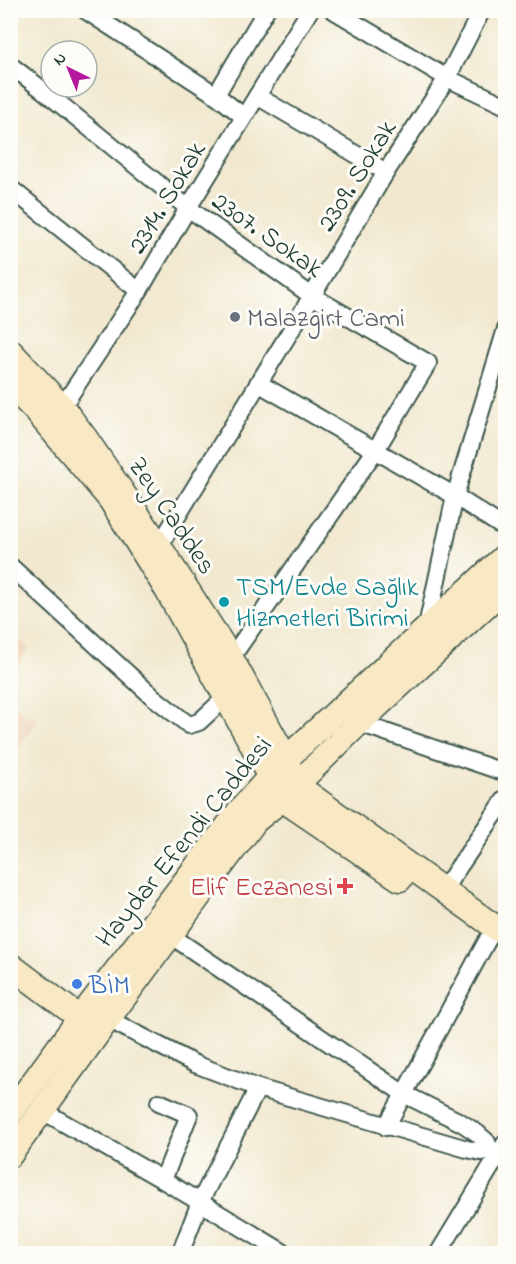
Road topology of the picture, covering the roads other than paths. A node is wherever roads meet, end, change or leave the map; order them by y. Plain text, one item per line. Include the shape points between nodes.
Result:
1 (86, 10) edge
2 (266, 10) edge
3 (310, 10) edge
4 (480, 11) edge
5 (341, 12) edge
6 (10, 65) edge
7 (447, 78) junction
8 (216, 95) junction
9 (257, 96) junction
10 (506, 106) edge
11 (243, 116) junction
12 (386, 172) junction
13 (10, 188) edge
14 (188, 208) junction
15 (140, 291) junction
16 (312, 296) junction
17 (506, 329) edge
18 (10, 351) edge
19 (500, 369) edge
20 (258, 383) junction
21 (10, 385) edge
22 (62, 407) junction
23 (375, 451) junction
24 (455, 496) junction
25 (506, 529) edge
26 (159, 546) junction
27 (506, 555) edge
28 (14, 570) edge
29 (506, 587) edge
30 (427, 626) junction
31 (231, 658) junction
32 (226, 697) junction
33 (359, 723) junction
34 (286, 759) junction
35 (506, 773) edge
36 (270, 777) junction
37 (289, 792) junction
38 (506, 798) edge
39 (443, 891) junction
40 (170, 935) junction
41 (500, 942) edge
42 (10, 965) edge
43 (80, 1018) junction
44 (108, 1019) junction
45 (258, 1088) junction
46 (404, 1094) junction
47 (14, 1102) edge
48 (159, 1102) dead end
49 (43, 1111) junction
50 (386, 1127) junction
51 (500, 1150) edge
52 (10, 1155) edge
53 (163, 1180) junction
54 (200, 1202) junction
55 (180, 1254) edge
56 (286, 1254) edge
57 (438, 1254) edge

1 - 8 street
2 - 8 street
3 - 9 street, 2314. Sokak
4 - 7 street, 2309. Sokak
5 - 7 street
6 - 14 street, 2307. Sokak
7 - 10 street
7 - 12 street, 2309. Sokak
8 - 11 street
9 - 11 street, 2314. Sokak
9 - 12 street
11 - 14 street, 2314. Sokak
12 - 16 street, 2309. Sokak
13 - 15 street
14 - 15 street, 2314. Sokak
14 - 16 street, 2307. Sokak
15 - 22 street, 2314. Sokak
16 - 20 street, 2309. Sokak
16 - 23 street, 2307. Sokak via 428,363
17 - 19 street
18 - 22 main road, Zey Caddes
19 - 24 street
20 - 23 street
20 - 26 street, 2309. Sokak
21 - 32 main road, Zey Caddes via 110,499 167,590
22 - 26 main road, Zey Caddes
23 - 24 street
23 - 31 street
24 - 25 street
24 - 30 street
26 - 31 main road, Zey Caddes
27 - 30 main road, Haydar Efendi Caddesi
28 - 32 street via 189,725 199,722
29 - 33 main road, Haydar Efendi Caddesi
30 - 34 main road, Haydar Efendi Caddesi
31 - 34 main road, Zey Caddes
32 - 36 main road, Zey Caddes
33 - 35 street
33 - 37 main road, Haydar Efendi Caddesi
34 - 36 main road, Haydar Efendi Caddesi
34 - 37 main road, Zey Caddes
36 - 37 main road, Zey Caddes
36 - 43 main road, Haydar Efendi Caddesi via 232,819
37 - 39 main road, Zey Caddes
37 - 40 main road, Haydar Efendi Caddesi via 255,821
37 - 41 main road, Zey Caddes
38 - 39 street
39 - 41 main road, Zey Caddes
40 - 44 main road, Haydar Efendi Caddesi
40 - 46 street
41 - 46 street
42 - 43 main road
43 - 47 main road, Haydar Efendi Caddesi
44 - 45 street via 195,1064
44 - 49 main road, Haydar Efendi Caddesi
45 - 50 street
45 - 54 street
46 - 50 street
46 - 51 street via 462,1123
48 - 53 street via 189,1115
49 - 52 main road, Haydar Efendi Caddesi
49 - 53 street
50 - 51 street via 467,1149
51 - 57 street
53 - 54 street
54 - 55 street
54 - 56 street

